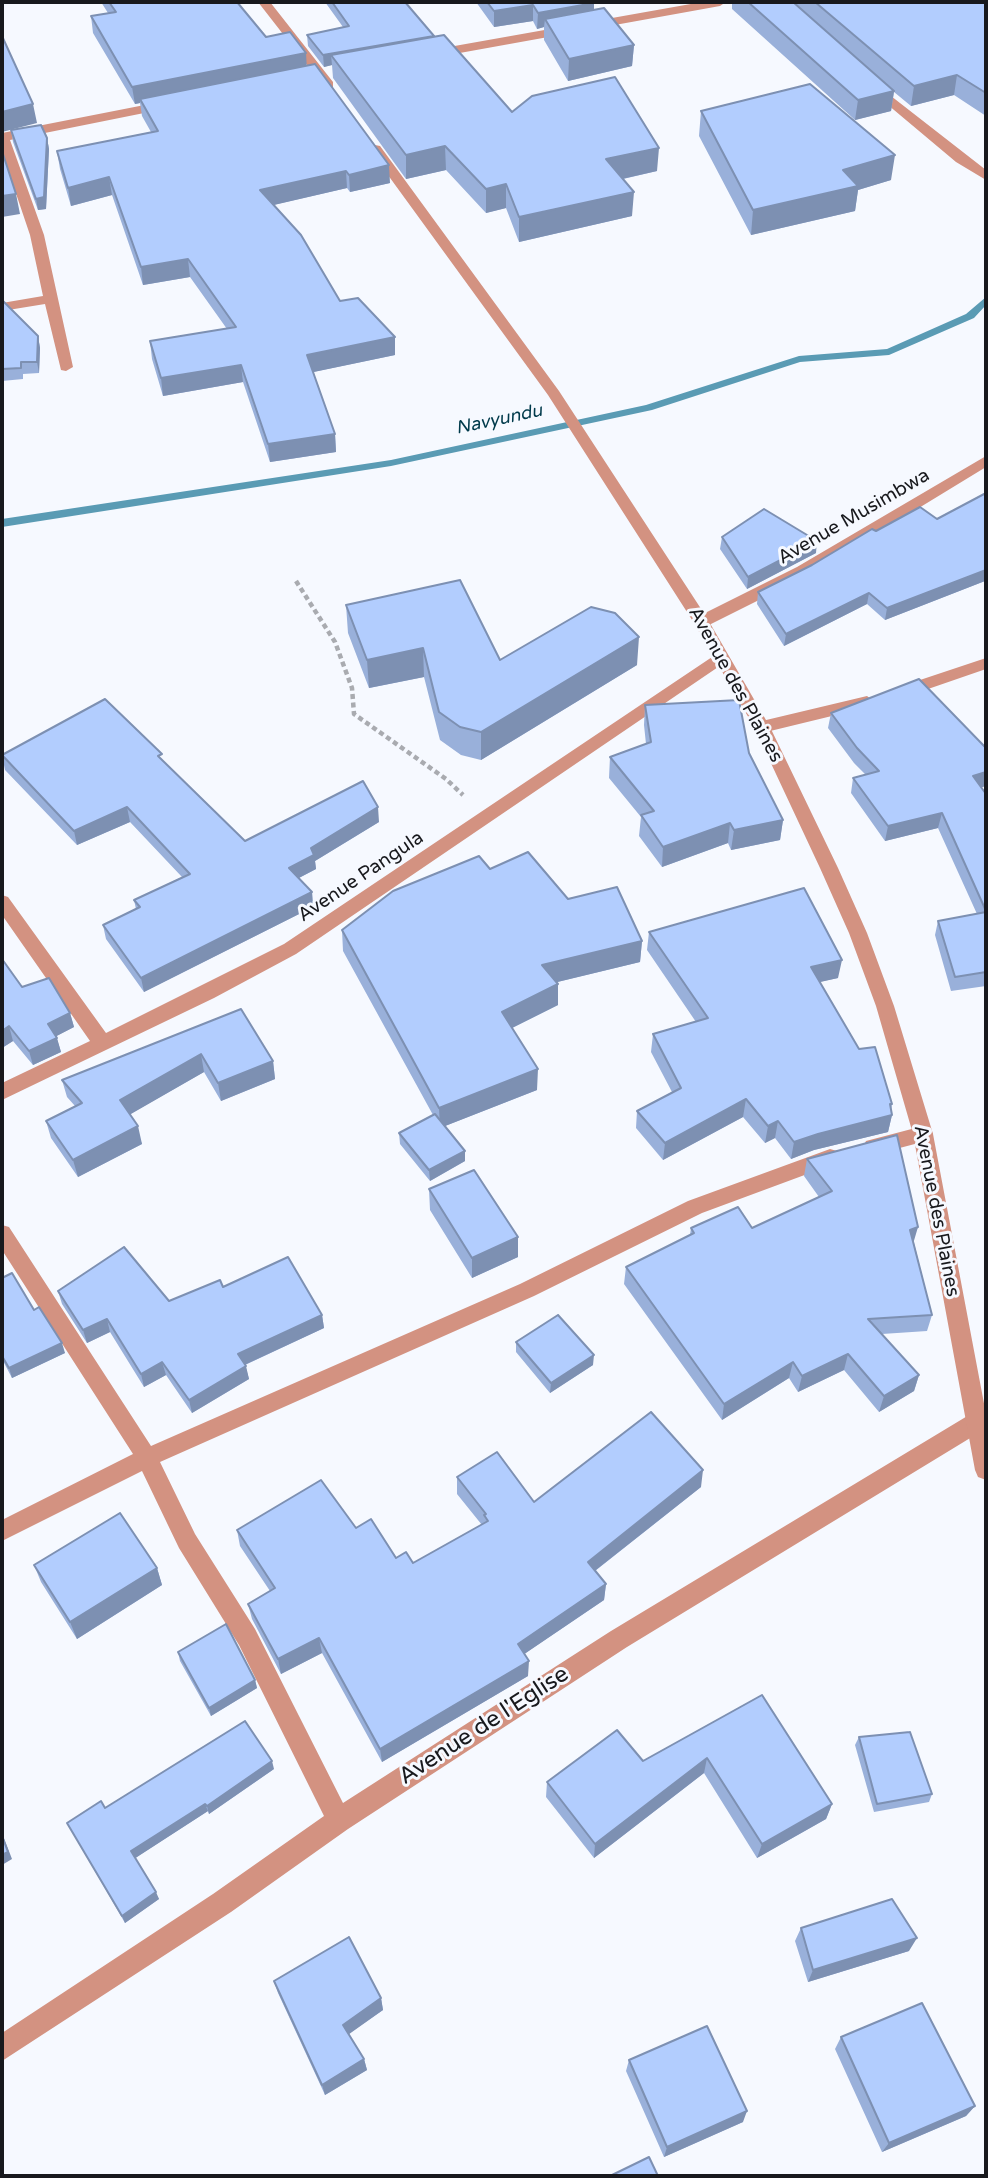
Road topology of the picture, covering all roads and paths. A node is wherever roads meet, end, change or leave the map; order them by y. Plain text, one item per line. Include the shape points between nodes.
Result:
1 (264, 2) edge
2 (711, 3) edge
3 (414, 57) edge
4 (864, 79) edge
5 (336, 96) edge
6 (175, 103) edge
7 (2, 138) edge
8 (368, 140) edge
9 (986, 176) edge
10 (51, 299) junction
11 (2, 307) edge
12 (66, 367) dead end
13 (986, 461) edge
14 (296, 582) dead end
15 (701, 622) junction
16 (721, 657) junction
17 (986, 663) edge
18 (762, 727) junction
19 (487, 817) junction
20 (2, 902) edge
21 (103, 1044) junction
22 (2, 1092) edge
23 (923, 1134) junction
24 (2, 1233) edge
25 (977, 1422) junction
26 (147, 1458) junction
27 (986, 1469) edge
28 (2, 1531) edge
29 (339, 1820) junction
30 (2, 2048) edge

1 - 5 street
2 - 3 street
4 - 9 street
6 - 7 street
7 - 10 street via 37,235
8 - 15 street, Avenue des Plaines via 554,394
10 - 11 street
10 - 12 street
13 - 15 street, Avenue Musimbwa via 803,571
14 - 19 path via 335,642 352,688 354,714 446,779
15 - 16 street, Avenue des Plaines
16 - 18 street, Avenue des Plaines
16 - 19 street, Avenue Pangula
17 - 18 street via 863,703
18 - 23 street, Avenue des Plaines via 858,933
19 - 21 street, Avenue Pangula via 290,948
20 - 21 street
21 - 22 street, Avenue Pangula
23 - 25 street, Avenue des Plaines
23 - 26 street via 815,1161 695,1207 527,1290
24 - 26 street
25 - 27 street, Avenue des Plaines
25 - 29 street, Avenue de l'Eglise via 619,1639
26 - 28 street
26 - 29 street via 187,1541 247,1637
29 - 30 street, Avenue de l'Eglise

